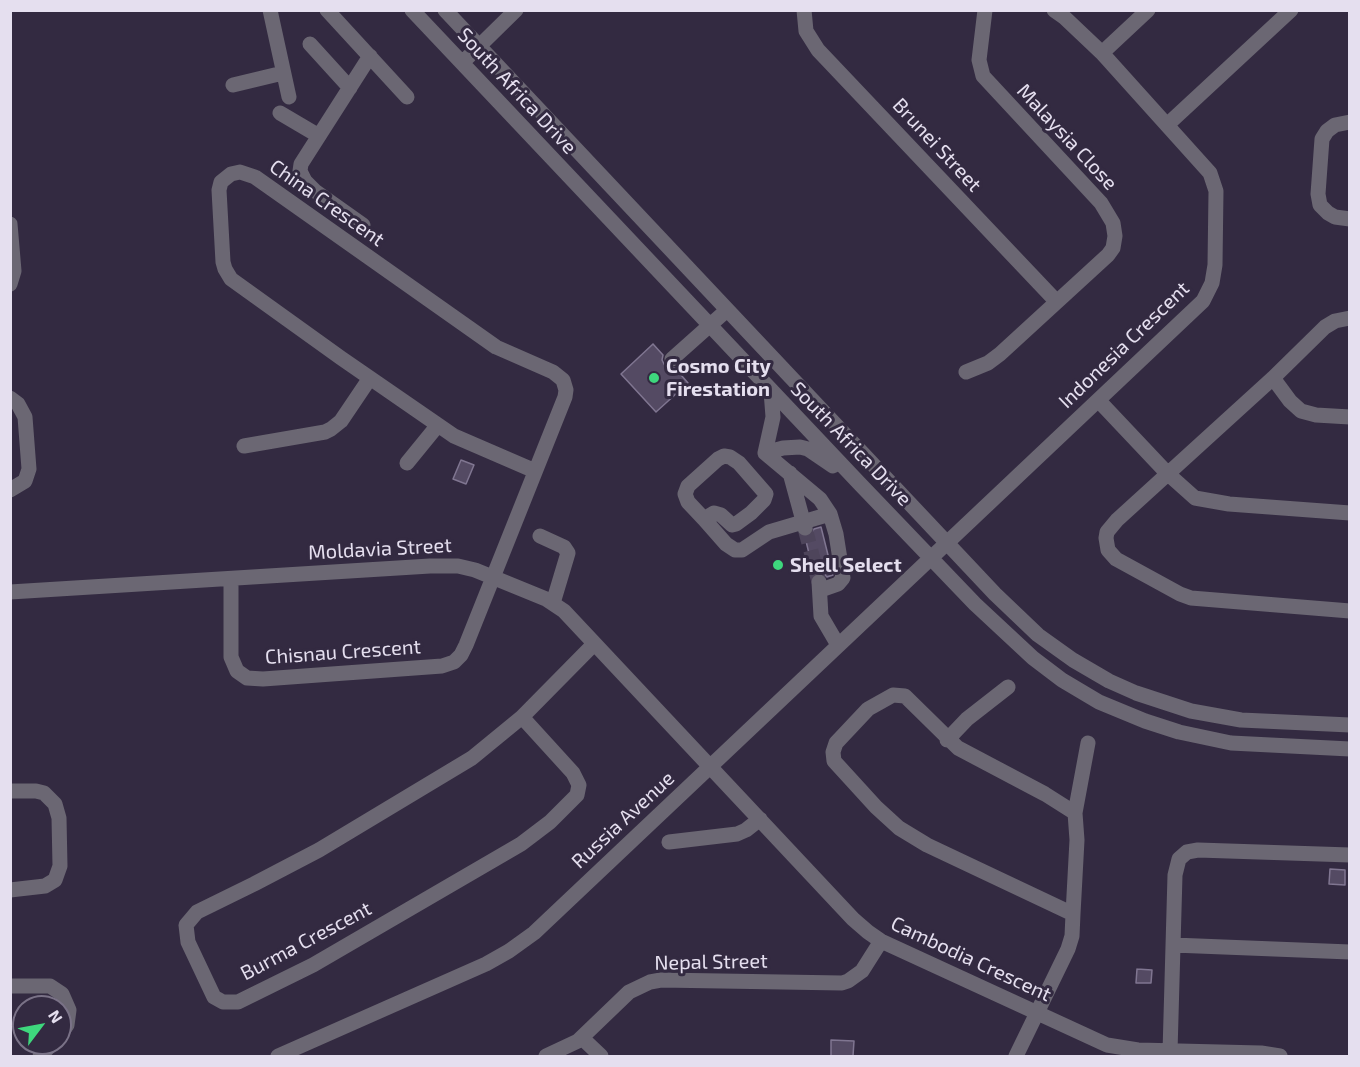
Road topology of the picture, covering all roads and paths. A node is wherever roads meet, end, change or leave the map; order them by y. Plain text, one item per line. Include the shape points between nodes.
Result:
1 (270, 10) edge
2 (327, 10) edge
3 (412, 10) edge
4 (445, 10) edge
5 (516, 10) edge
6 (804, 10) edge
7 (986, 10) edge
8 (1054, 10) edge
9 (1148, 10) edge
10 (1291, 10) edge
11 (310, 44) dead end
12 (479, 46) junction
13 (1102, 53) junction
14 (369, 56) junction
15 (462, 63) junction
16 (284, 73) junction
17 (233, 85) dead end
18 (350, 88) junction
19 (407, 97) dead end
20 (289, 98) dead end
21 (280, 113) dead end
22 (1350, 122) edge
23 (1167, 125) junction
24 (319, 136) junction
25 (1350, 219) edge
26 (10, 224) edge
27 (363, 225) dead end
28 (10, 284) edge
29 (1056, 301) junction
30 (727, 310) junction
31 (1350, 318) edge
32 (710, 326) junction
33 (672, 359) dead end
34 (966, 372) dead end
35 (370, 378) junction
36 (1273, 378) junction
37 (771, 390) junction
38 (10, 398) edge
39 (1099, 401) junction
40 (1350, 417) edge
41 (438, 425) junction
42 (244, 446) dead end
43 (765, 453) junction
44 (407, 463) dead end
45 (535, 471) junction
46 (790, 473) junction
47 (1167, 473) junction
48 (859, 483) junction
49 (10, 490) edge
50 (752, 513) junction
51 (1350, 513) edge
52 (830, 514) junction
53 (704, 519) junction
54 (804, 524) junction
55 (769, 532) junction
56 (540, 536) dead end
57 (946, 543) junction
58 (930, 558) junction
59 (493, 578) junction
60 (231, 579) junction
61 (10, 591) edge
62 (553, 603) junction
63 (1350, 611) edge
64 (594, 644) junction
65 (838, 645) junction
66 (1008, 687) dead end
67 (522, 717) junction
68 (1350, 725) edge
69 (947, 740) junction
70 (1088, 743) dead end
71 (1350, 749) edge
72 (709, 767) junction
73 (10, 791) edge
74 (1075, 813) junction
75 (760, 819) junction
76 (669, 842) dead end
77 (1350, 855) edge
78 (10, 890) edge
79 (1073, 914) junction
80 (881, 941) junction
81 (1173, 945) junction
82 (1350, 952) edge
83 (10, 986) edge
84 (62, 995) edge
85 (1036, 1014) junction
86 (582, 1038) junction
87 (298, 1052) edge
88 (1170, 1052) junction
89 (278, 1056) edge
90 (546, 1056) edge
91 (601, 1056) edge
92 (1016, 1056) edge
93 (1280, 1056) edge

1 - 16 street
2 - 14 street
3 - 15 street, South Africa Drive
4 - 12 street, South Africa Drive
5 - 12 street
6 - 29 street, Brunei Street via 806,31 818,50
7 - 29 street, Malaysia Close via 979,66 982,76 1101,203 1113,223 1114,242 1108,255
8 - 13 street, Indonesia Crescent
9 - 13 street
10 - 23 street
11 - 18 street
12 - 15 street
12 - 30 street, South Africa Drive
13 - 23 street, Indonesia Crescent
14 - 18 street
14 - 19 street
15 - 32 street, South Africa Drive
16 - 17 street
16 - 20 street
18 - 24 street
21 - 24 street
22 - 25 street via 1335,125 1322,139 1318,194 1320,205 1328,213
23 - 39 street, Indonesia Crescent via 1205,166 1215,185 1212,283 1196,310
24 - 27 street via 301,164 304,180
26 - 28 street via 14,271
29 - 34 street, Malaysia Close via 1000,354
30 - 32 street
30 - 57 street, South Africa Drive
31 - 36 street via 1325,327
32 - 33 street
32 - 37 street, South Africa Drive
35 - 41 street, China Crescent
35 - 42 street via 341,421 331,429
35 - 45 street, China Crescent via 227,274 219,190 227,176 240,172 255,177 501,350 559,376 566,385 566,394
36 - 40 street via 1301,411
36 - 47 street
37 - 43 street via 773,417
37 - 48 street, South Africa Drive
38 - 49 street via 18,404 27,422 28,470 25,481
39 - 47 street
39 - 57 street, Indonesia Crescent
41 - 44 street
41 - 45 street, China Crescent via 461,440
43 - 46 street
43 - 48 street via 793,446 808,449
45 - 59 street, China Crescent
46 - 52 street via 820,499
46 - 54 street
47 - 51 street via 1200,500
47 - 63 street via 1107,532 1108,550 1116,559 1191,598
48 - 58 street, South Africa Drive
50 - 53 street via 732,525 714,513
50 - 53 street via 766,494 739,463 724,456 688,486 685,494
50 - 55 street
52 - 54 street
52 - 65 street via 843,578 838,584 820,586 819,604 821,616
53 - 55 street via 735,550 742,550
54 - 55 street
56 - 62 street via 568,552
57 - 58 street, Russia Avenue
57 - 68 street, South Africa Drive via 1038,635 1118,685 1191,711 1226,718
58 - 65 street, Russia Avenue
58 - 71 street, South Africa Drive via 1033,658 1062,680 1115,709 1179,732 1231,743
59 - 60 street, Moldavia Street via 449,565
59 - 60 street, Chisnau Crescent via 461,655 449,664 253,679 237,671 231,657
59 - 62 street, Moldavia Street
60 - 61 street, Moldavia Street
62 - 64 street, Moldavia Street
64 - 67 street, Burma Crescent
64 - 72 street, Moldavia Street
65 - 72 street, Russia Avenue
66 - 69 street
67 - 67 street, Burma Crescent via 462,765 310,855 197,912 186,925 188,942 214,997 223,1002 238,1002 313,965 521,844 550,822 577,795 579,785 573,773
69 - 74 street
69 - 79 street via 912,701 893,695 868,709 836,743 833,756 840,769 898,828
70 - 74 street
72 - 75 street, Cambodia Crescent
72 - 87 street, Russia Avenue via 518,945 486,964
73 - 78 street via 44,793 55,804 60,866 55,880 45,886
74 - 79 street
75 - 76 street via 736,834
75 - 80 street, Cambodia Crescent via 861,926
77 - 81 street via 1188,852 1176,865
79 - 85 street via 1068,949
80 - 85 street, Cambodia Crescent
80 - 86 street, Nepal Street via 862,971 842,983 650,982 629,992
81 - 82 street
81 - 88 street
83 - 84 street via 40,984
85 - 88 street, Cambodia Crescent via 1107,1045
85 - 92 street
86 - 90 street, Nepal Street
86 - 91 street
87 - 89 street, Russia Avenue
88 - 93 street, Cambodia Crescent

